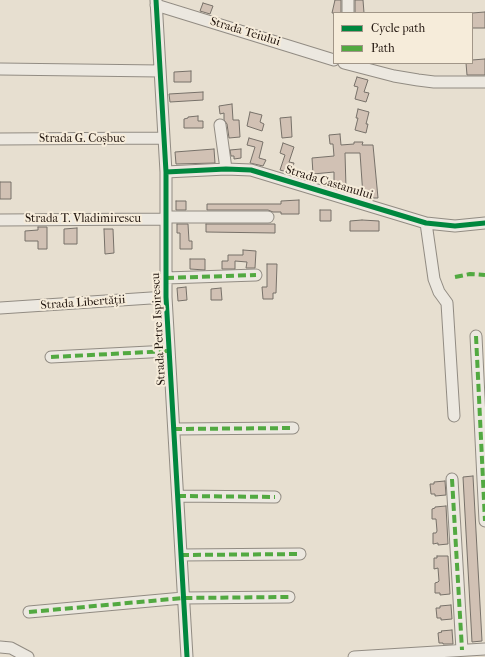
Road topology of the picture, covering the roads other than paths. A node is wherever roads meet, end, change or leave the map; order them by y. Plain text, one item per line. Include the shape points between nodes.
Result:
1 (348, 0) edge
2 (156, 2) edge
3 (348, 12) edge
4 (333, 60) edge
5 (348, 64) edge
6 (0, 69) edge
7 (160, 71) junction
8 (485, 82) edge
9 (220, 125) dead end
10 (164, 138) junction
11 (0, 139) edge
12 (226, 169) junction
13 (166, 172) junction
14 (268, 217) dead end
15 (165, 218) junction
16 (0, 220) edge
17 (426, 223) junction
18 (485, 223) edge
19 (256, 275) dead end
20 (166, 278) junction
21 (166, 297) junction
22 (0, 308) edge
23 (476, 336) dead end
24 (169, 351) junction
25 (50, 358) dead end
26 (454, 416) dead end
27 (293, 428) dead end
28 (174, 429) junction
29 (452, 479) dead end
30 (178, 496) junction
31 (275, 497) dead end
32 (485, 521) edge
33 (300, 554) dead end
34 (181, 555) junction
35 (289, 597) dead end
36 (183, 598) junction
37 (29, 612) dead end
38 (0, 647) edge
39 (462, 650) junction
40 (485, 650) edge
41 (430, 654) edge
42 (24, 656) edge
43 (186, 657) edge
44 (354, 657) edge

1 - 3 street
2 - 4 street, Strada Teiului
2 - 7 street, Strada Petre Ispirescu
5 - 8 street via 418,80
6 - 7 street
7 - 10 street, Strada Petre Ispirescu
9 - 12 street
10 - 11 street, Strada G. Coșbuc
10 - 13 street, Strada Petre Ispirescu
12 - 13 street, Strada Castanului
12 - 17 street, Strada Castanului via 251,170
13 - 15 street, Strada Petre Ispirescu
14 - 15 street, Strada T. Vladimirescu
15 - 16 street, Strada T. Vladimirescu
15 - 20 street, Strada Petre Ispirescu
17 - 18 street, Strada Castanului via 455,226
17 - 26 street via 434,280 447,303
19 - 20 street
20 - 21 street, Strada Petre Ispirescu
21 - 22 street, Strada Libertății
21 - 24 street, Strada Petre Ispirescu
23 - 32 street
24 - 25 street
24 - 28 street, Strada Petre Ispirescu
27 - 28 street
28 - 30 street, Strada Petre Ispirescu
29 - 39 street
30 - 31 street
30 - 34 street, Strada Petre Ispirescu
33 - 34 street
34 - 36 street, Strada Petre Ispirescu
35 - 36 street
36 - 37 street
36 - 43 street, Strada Petre Ispirescu
38 - 42 street via 11,648
39 - 40 street
39 - 41 street
41 - 44 street

